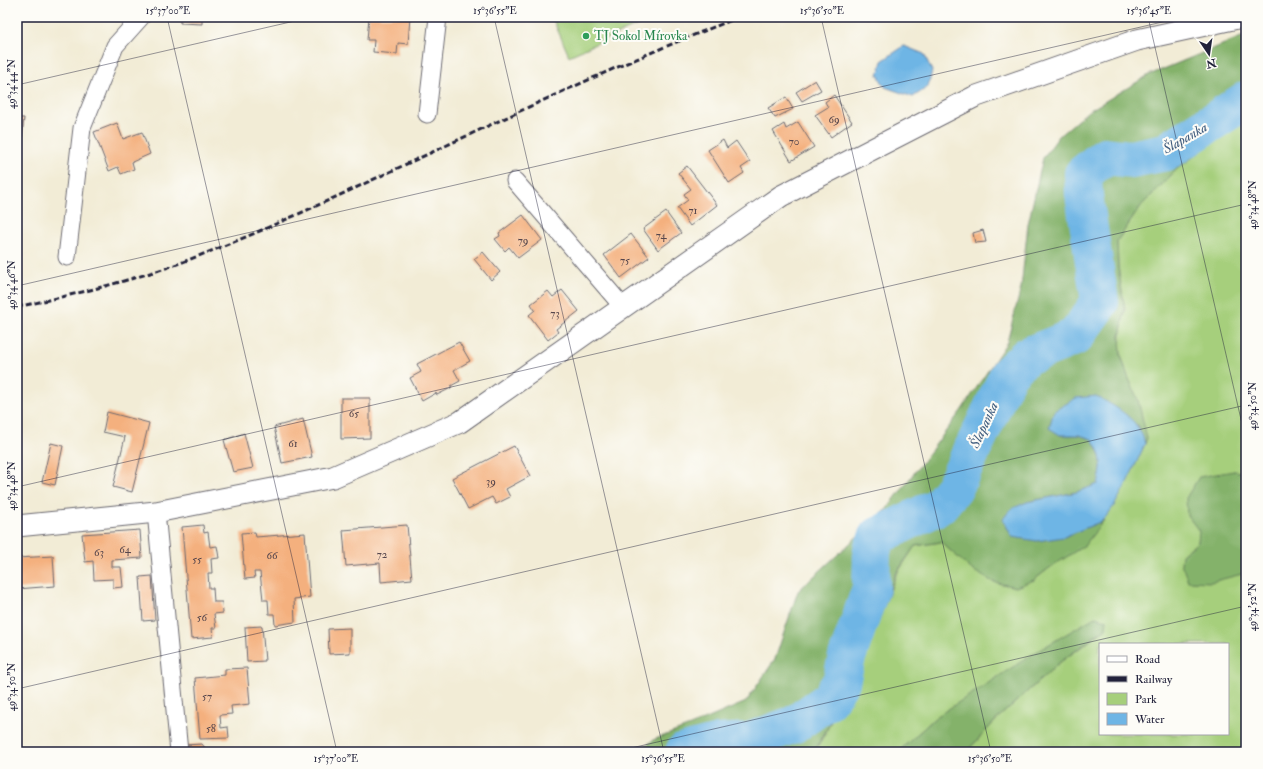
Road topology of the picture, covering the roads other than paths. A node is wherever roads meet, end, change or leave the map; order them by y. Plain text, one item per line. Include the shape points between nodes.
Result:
1 (141, 17) edge
2 (438, 17) edge
3 (1242, 17) edge
4 (427, 114) dead end
5 (515, 181) dead end
6 (67, 257) dead end
7 (624, 308) junction
8 (156, 512) junction
9 (17, 526) edge
10 (179, 752) edge

1 - 6 street via 115,46 82,128
2 - 4 street
3 - 7 street via 1137,40 974,97 781,196
5 - 7 street
7 - 8 street via 460,422 333,477
8 - 9 street
8 - 10 street

